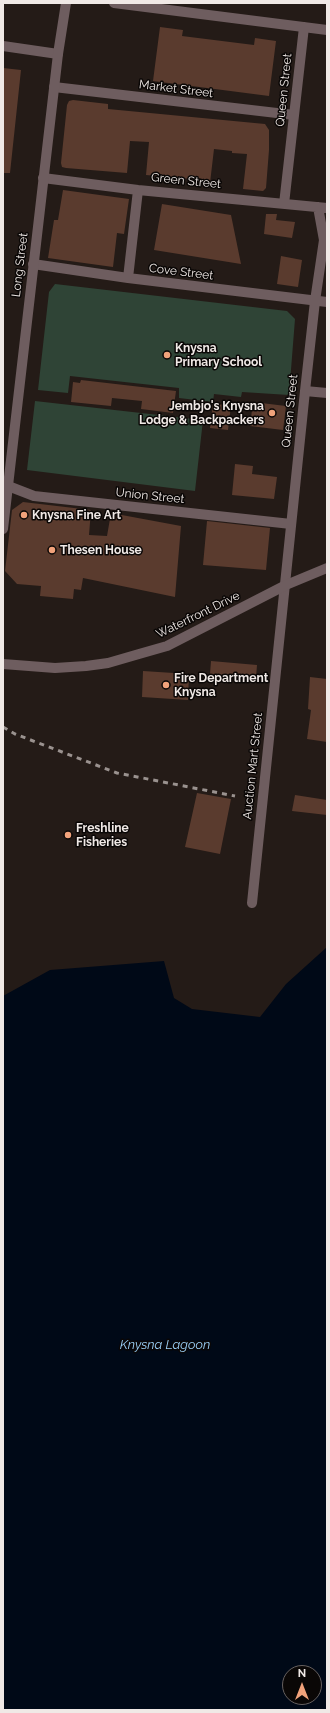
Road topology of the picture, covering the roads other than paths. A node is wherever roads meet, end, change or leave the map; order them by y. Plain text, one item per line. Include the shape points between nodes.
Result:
1 (66, 3) edge
2 (114, 3) edge
3 (169, 6) edge
4 (304, 27) junction
5 (327, 30) edge
6 (3, 46) edge
7 (58, 54) junction
8 (54, 88) junction
9 (294, 115) junction
10 (43, 178) junction
11 (138, 190) junction
12 (284, 204) junction
13 (322, 207) edge
14 (326, 238) edge
15 (33, 264) junction
16 (128, 278) junction
17 (315, 301) junction
18 (327, 302) edge
19 (305, 391) junction
20 (327, 393) edge
21 (5, 485) edge
22 (291, 524) junction
23 (3, 529) edge
24 (327, 568) edge
25 (286, 585) junction
26 (3, 664) edge
27 (252, 903) dead end

1 - 7 street, Long Street
2 - 3 street
3 - 4 street
4 - 5 street
4 - 9 street, Queen Street
6 - 7 street
7 - 8 street, Long Street
8 - 9 street, Market Street
8 - 10 street, Long Street
9 - 12 street, Queen Street
10 - 11 street, Green Street
10 - 15 street, Long Street
11 - 12 street, Green Street
11 - 16 street
12 - 13 street, Green Street
13 - 14 street, Queen Street
14 - 17 street, Queen Street
15 - 16 street, Cove Street
15 - 21 street, Long Street
16 - 17 street, Cove Street
17 - 18 street, Cove Street
17 - 19 street, Queen Street
19 - 20 street
19 - 22 street, Queen Street
21 - 22 street, Union Street via 34,496
21 - 23 street, Long Street
22 - 25 street, Queen Street
24 - 25 street, Waterfront Drive
25 - 26 street, Waterfront Drive via 167,646 108,663 55,668
25 - 27 street, Auction Mart Street

